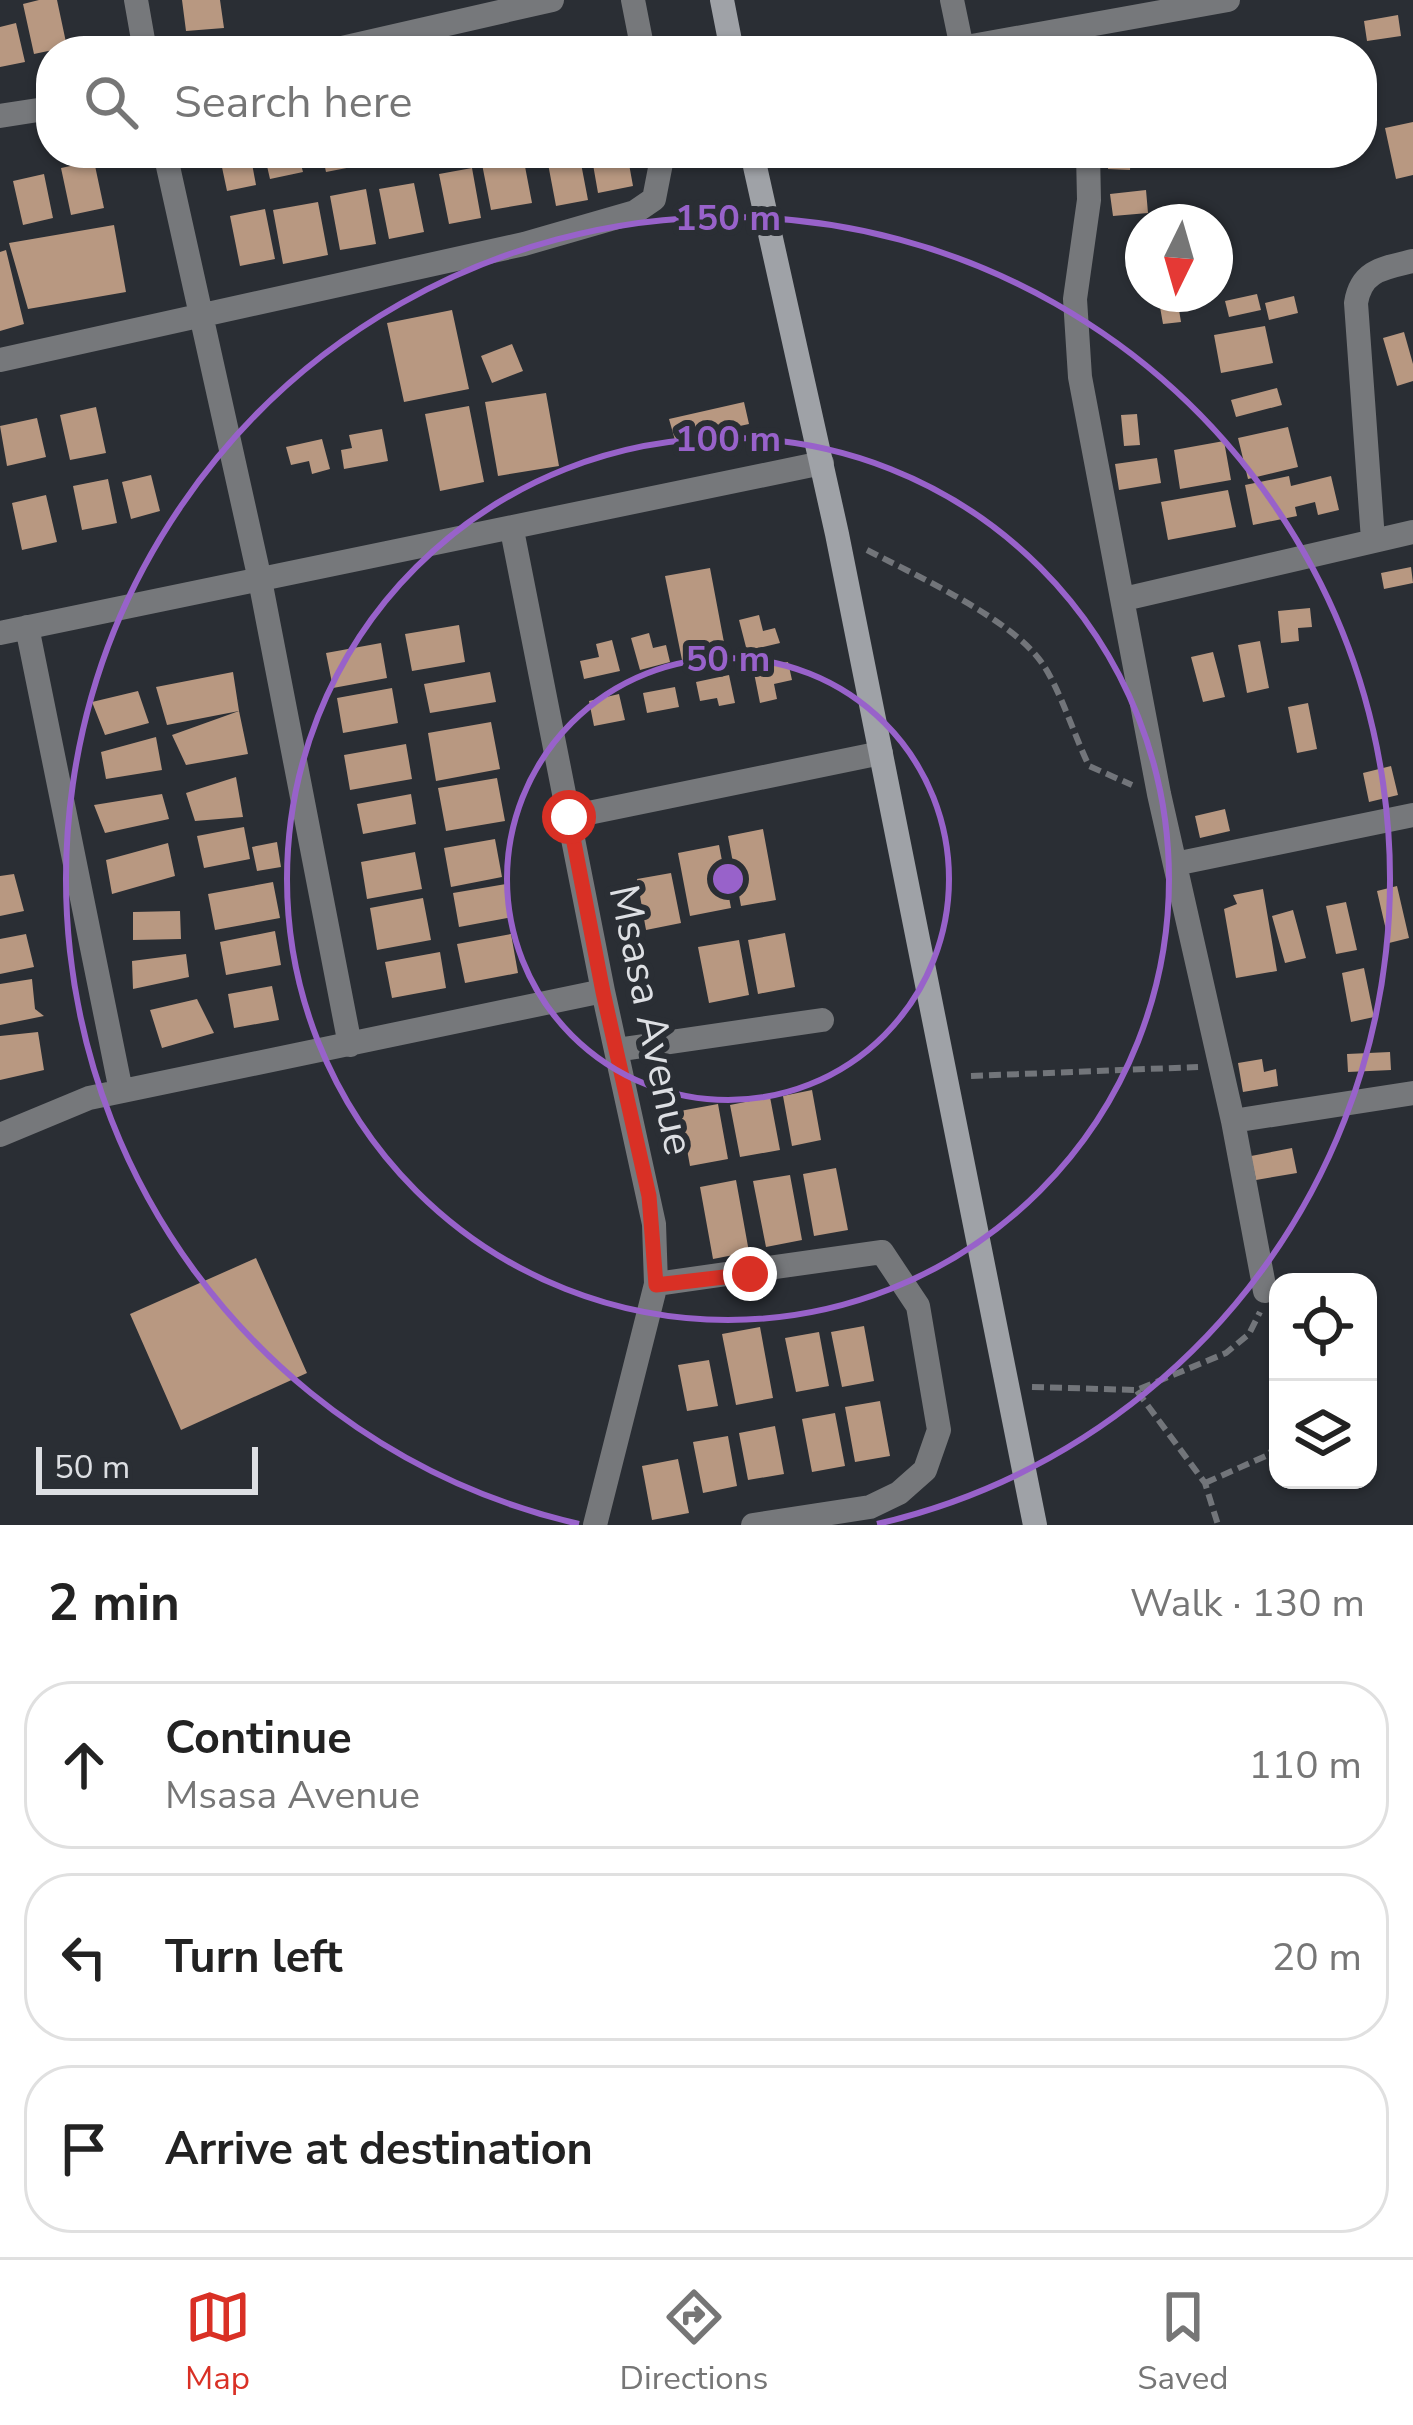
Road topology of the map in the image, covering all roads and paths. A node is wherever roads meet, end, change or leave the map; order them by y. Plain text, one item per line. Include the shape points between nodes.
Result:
1 (136, 0) edge
2 (552, 0) edge
3 (633, 0) edge
4 (722, 0) edge
5 (952, 0) edge
6 (1228, 0) edge
7 (142, 36) edge
8 (394, 36) edge
9 (640, 36) edge
10 (728, 36) edge
11 (953, 36) edge
12 (1094, 36) edge
13 (36, 110) edge
14 (0, 116) edge
15 (168, 168) edge
16 (660, 168) edge
17 (755, 168) edge
18 (1088, 168) edge
19 (1413, 262) edge
20 (200, 317) junction
21 (0, 360) edge
22 (822, 463) junction
23 (512, 530) junction
24 (1413, 532) edge
25 (837, 534) junction
26 (1373, 540) junction
27 (260, 580) junction
28 (1124, 598) junction
29 (28, 627) junction
30 (0, 634) edge
31 (881, 753) junction
32 (1159, 794) junction
33 (1413, 814) edge
34 (569, 817) junction
35 (1175, 865) junction
36 (603, 992) junction
37 (821, 1020) dead end
38 (350, 1045) junction
39 (616, 1051) junction
40 (1220, 1066) junction
41 (944, 1077) junction
42 (121, 1091) junction
43 (1413, 1093) edge
44 (1233, 1121) junction
45 (0, 1135) edge
46 (656, 1285) junction
47 (1265, 1291) joint
48 (1006, 1386) junction
49 (1137, 1390) junction
50 (1269, 1454) edge
51 (1205, 1483) junction
52 (595, 1525) edge
53 (753, 1525) edge
54 (1035, 1525) edge
55 (1218, 1525) edge

1 - 7 street
2 - 8 street
3 - 9 street
4 - 10 street
5 - 11 street
6 - 12 street
13 - 14 street
15 - 20 street
16 - 20 street via 654,199 635,212
17 - 22 street
18 - 28 street via 1076,339
19 - 26 street via 1369,275 1356,303
20 - 21 street
20 - 27 street
22 - 23 street
22 - 25 street
23 - 27 street
23 - 34 street, Msasa Avenue
24 - 26 street
25 - 31 street
25 - 32 path via 1027,644 1089,766
26 - 28 street
27 - 29 street
27 - 38 street
28 - 32 street
29 - 30 street
29 - 42 street
31 - 34 street
31 - 41 street
32 - 35 street
33 - 35 street
34 - 36 street, Msasa Avenue
35 - 40 street
36 - 38 street
36 - 39 street, Msasa Avenue
37 - 39 street
38 - 42 street
39 - 46 street, Msasa Avenue via 649,1196
40 - 41 path
40 - 44 street
41 - 48 street
42 - 45 street via 69,1103
43 - 44 street
44 - 47 street
46 - 52 street, Msasa Avenue
46 - 53 street via 882,1252 918,1306 939,1430 925,1470 870,1507
47 - 49 path via 1249,1334 1226,1352
48 - 49 path
48 - 54 street
49 - 51 path
50 - 51 path
51 - 55 path

